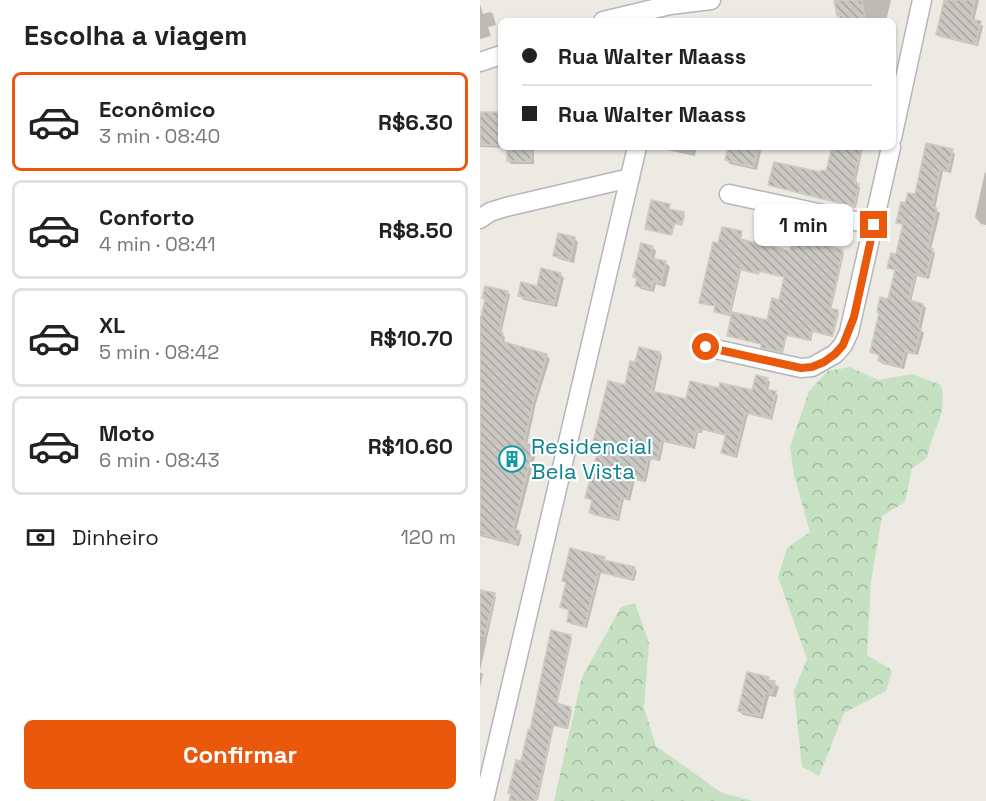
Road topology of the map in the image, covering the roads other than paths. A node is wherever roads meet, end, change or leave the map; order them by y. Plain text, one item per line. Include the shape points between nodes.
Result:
1 (711, 0) edge
2 (922, 0) edge
3 (668, 13) edge
4 (627, 18) edge
5 (498, 56) edge
6 (480, 62) edge
7 (896, 120) edge
8 (636, 150) edge
9 (890, 150) edge
10 (630, 178) junction
11 (729, 194) dead end
12 (480, 219) edge
13 (874, 225) junction
14 (706, 347) dead end
15 (484, 801) edge

1 - 3 street
2 - 7 street
3 - 4 street
5 - 6 street
8 - 10 street
9 - 13 street
10 - 12 street via 498,209
10 - 15 street
11 - 13 street
13 - 14 street via 854,317 843,345 835,354 812,367 801,368

